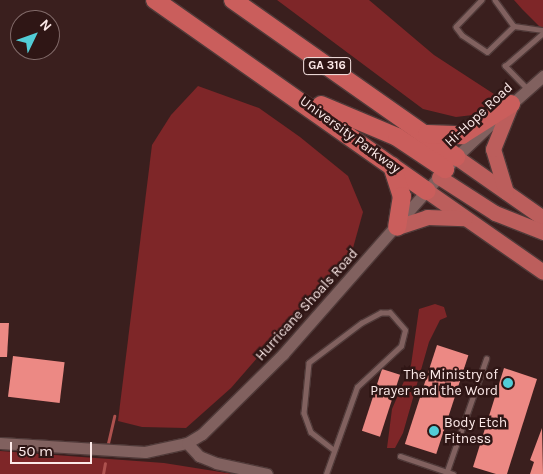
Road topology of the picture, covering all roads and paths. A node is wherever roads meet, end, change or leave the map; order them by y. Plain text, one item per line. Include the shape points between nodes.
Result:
1 (156, 0) edge
2 (233, 0) edge
3 (482, 0) edge
4 (495, 0) edge
5 (514, 26) junction
6 (543, 32) edge
7 (543, 76) edge
8 (528, 90) junction
9 (299, 99) junction
10 (511, 104) junction
11 (422, 132) junction
12 (392, 166) junction
13 (447, 168) junction
14 (427, 191) junction
15 (507, 193) junction
16 (466, 218) junction
17 (543, 218) edge
18 (397, 227) junction
19 (543, 232) edge
20 (543, 272) edge
21 (486, 359) dead end
22 (0, 443) edge
23 (187, 443) junction
24 (334, 450) junction
25 (400, 456) dead end
26 (446, 473) edge
27 (267, 474) edge
28 (326, 474) edge
29 (453, 474) edge

1 - 9 highway, University Parkway
2 - 11 highway, GA 316
3 - 5 lane via 456,27 462,35 486,52
4 - 5 lane
5 - 6 lane
6 - 8 lane via 505,66
7 - 8 street, Hi-Hope Road
8 - 10 street, Hi-Hope Road
9 - 12 highway, University Parkway
9 - 13 highway via 385,131
10 - 11 highway via 462,135
10 - 13 street, Hi-Hope Road
10 - 15 highway via 493,149
11 - 13 highway, GA 316
12 - 14 highway, University Parkway
12 - 18 highway via 402,196
13 - 14 street, Hurricane Shoals Road
13 - 15 highway, GA 316
13 - 19 highway via 495,213
14 - 16 highway, University Parkway
14 - 18 street, Hurricane Shoals Road
15 - 17 highway, GA 316
16 - 18 highway via 427,218
16 - 20 highway, University Parkway
18 - 23 street, Hurricane Shoals Road via 244,395
21 - 26 lane
22 - 23 street via 117,453 145,452
23 - 27 street via 199,456 216,463
24 - 24 lane via 357,387 401,346 405,330 390,313 381,313 362,323 309,363 304,413 311,432
24 - 28 lane
25 - 26 lane
26 - 29 lane

